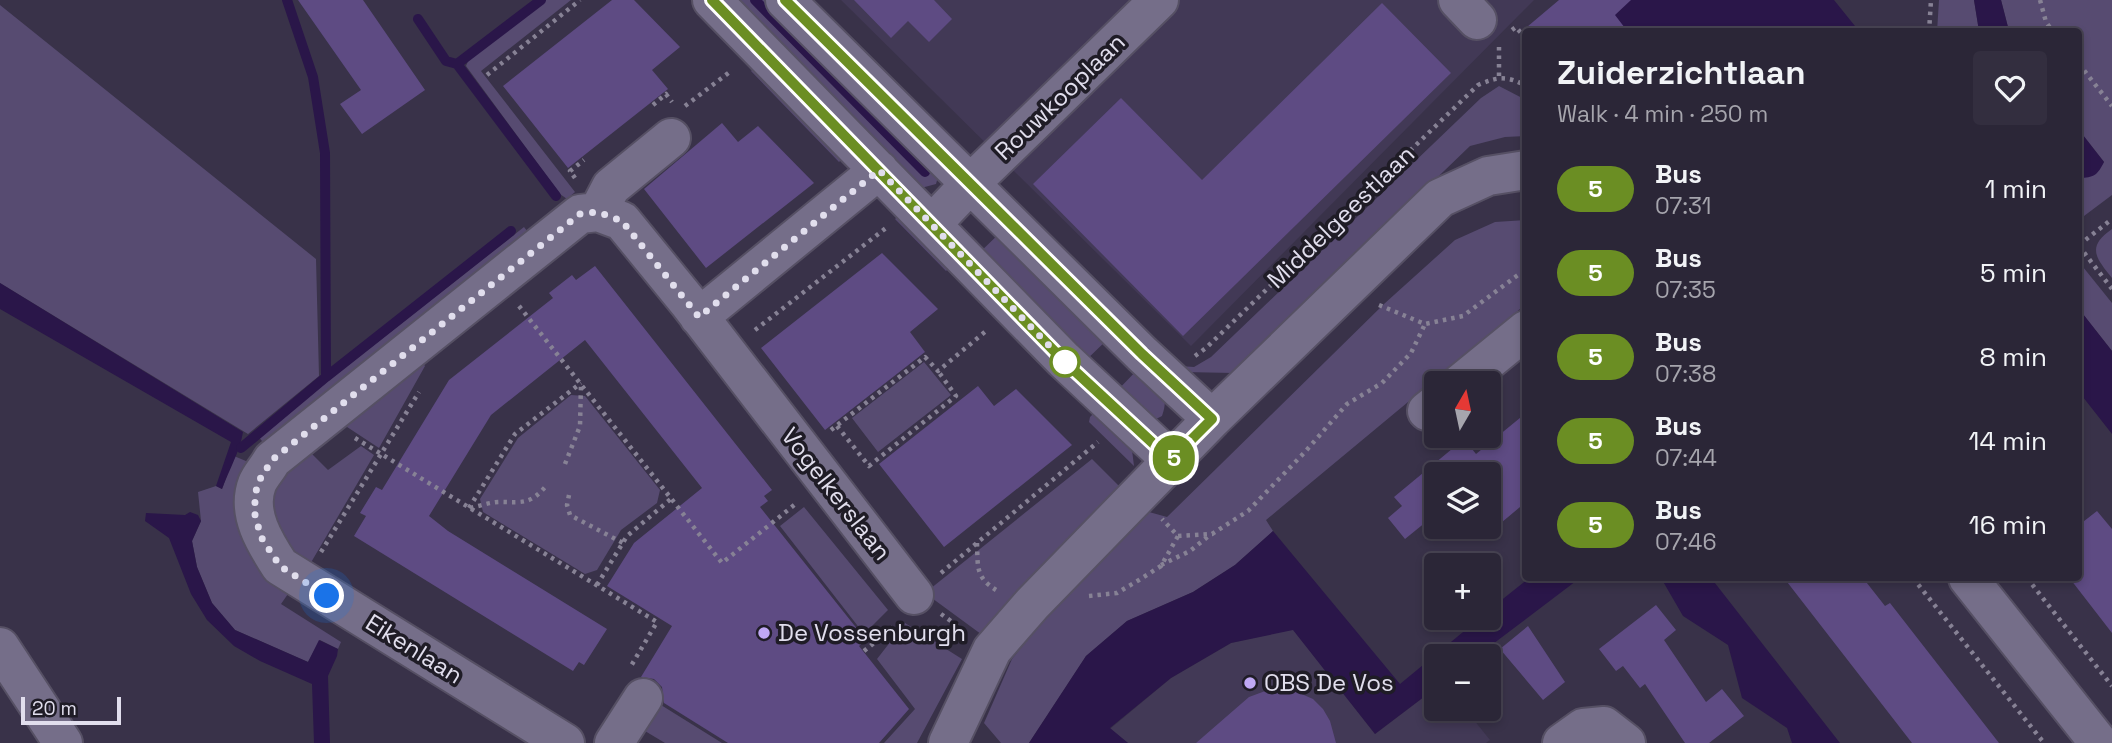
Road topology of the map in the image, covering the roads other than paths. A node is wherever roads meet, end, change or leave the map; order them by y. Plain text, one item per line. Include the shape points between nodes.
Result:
1 (712, 0) edge
2 (785, 0) edge
3 (1159, 0) edge
4 (671, 138) dead end
5 (879, 170) junction
6 (1522, 171) edge
7 (971, 183) junction
8 (598, 212) junction
9 (932, 224) junction
10 (699, 317) junction
11 (1522, 333) edge
12 (1476, 371) edge
13 (1212, 419) junction
14 (1171, 460) junction
15 (1970, 581) edge
16 (915, 595) road end
17 (0, 647) edge
18 (635, 685) road end
19 (953, 740) edge
20 (62, 743) edge
21 (565, 743) edge
22 (614, 743) edge
23 (1562, 743) edge
24 (1626, 743) edge
25 (2099, 743) edge

1 - 5 street
2 - 7 street
3 - 7 street, Rouwkooplaan
4 - 8 street via 611,187
5 - 9 street
5 - 10 street
6 - 13 street via 1488,176 1440,198
7 - 9 street, Rouwkooplaan
7 - 13 street
8 - 10 street, Vogelkerslaan via 622,221
8 - 21 street, Eikenlaan via 580,214 272,460 257,484 254,511 261,537 280,566
9 - 14 street via 1063,360
10 - 16 street, Vogelkerslaan
11 - 12 street
13 - 14 street
14 - 19 street via 992,650
15 - 25 street
17 - 20 street
18 - 22 street
23 - 24 street via 1583,728 1604,726

